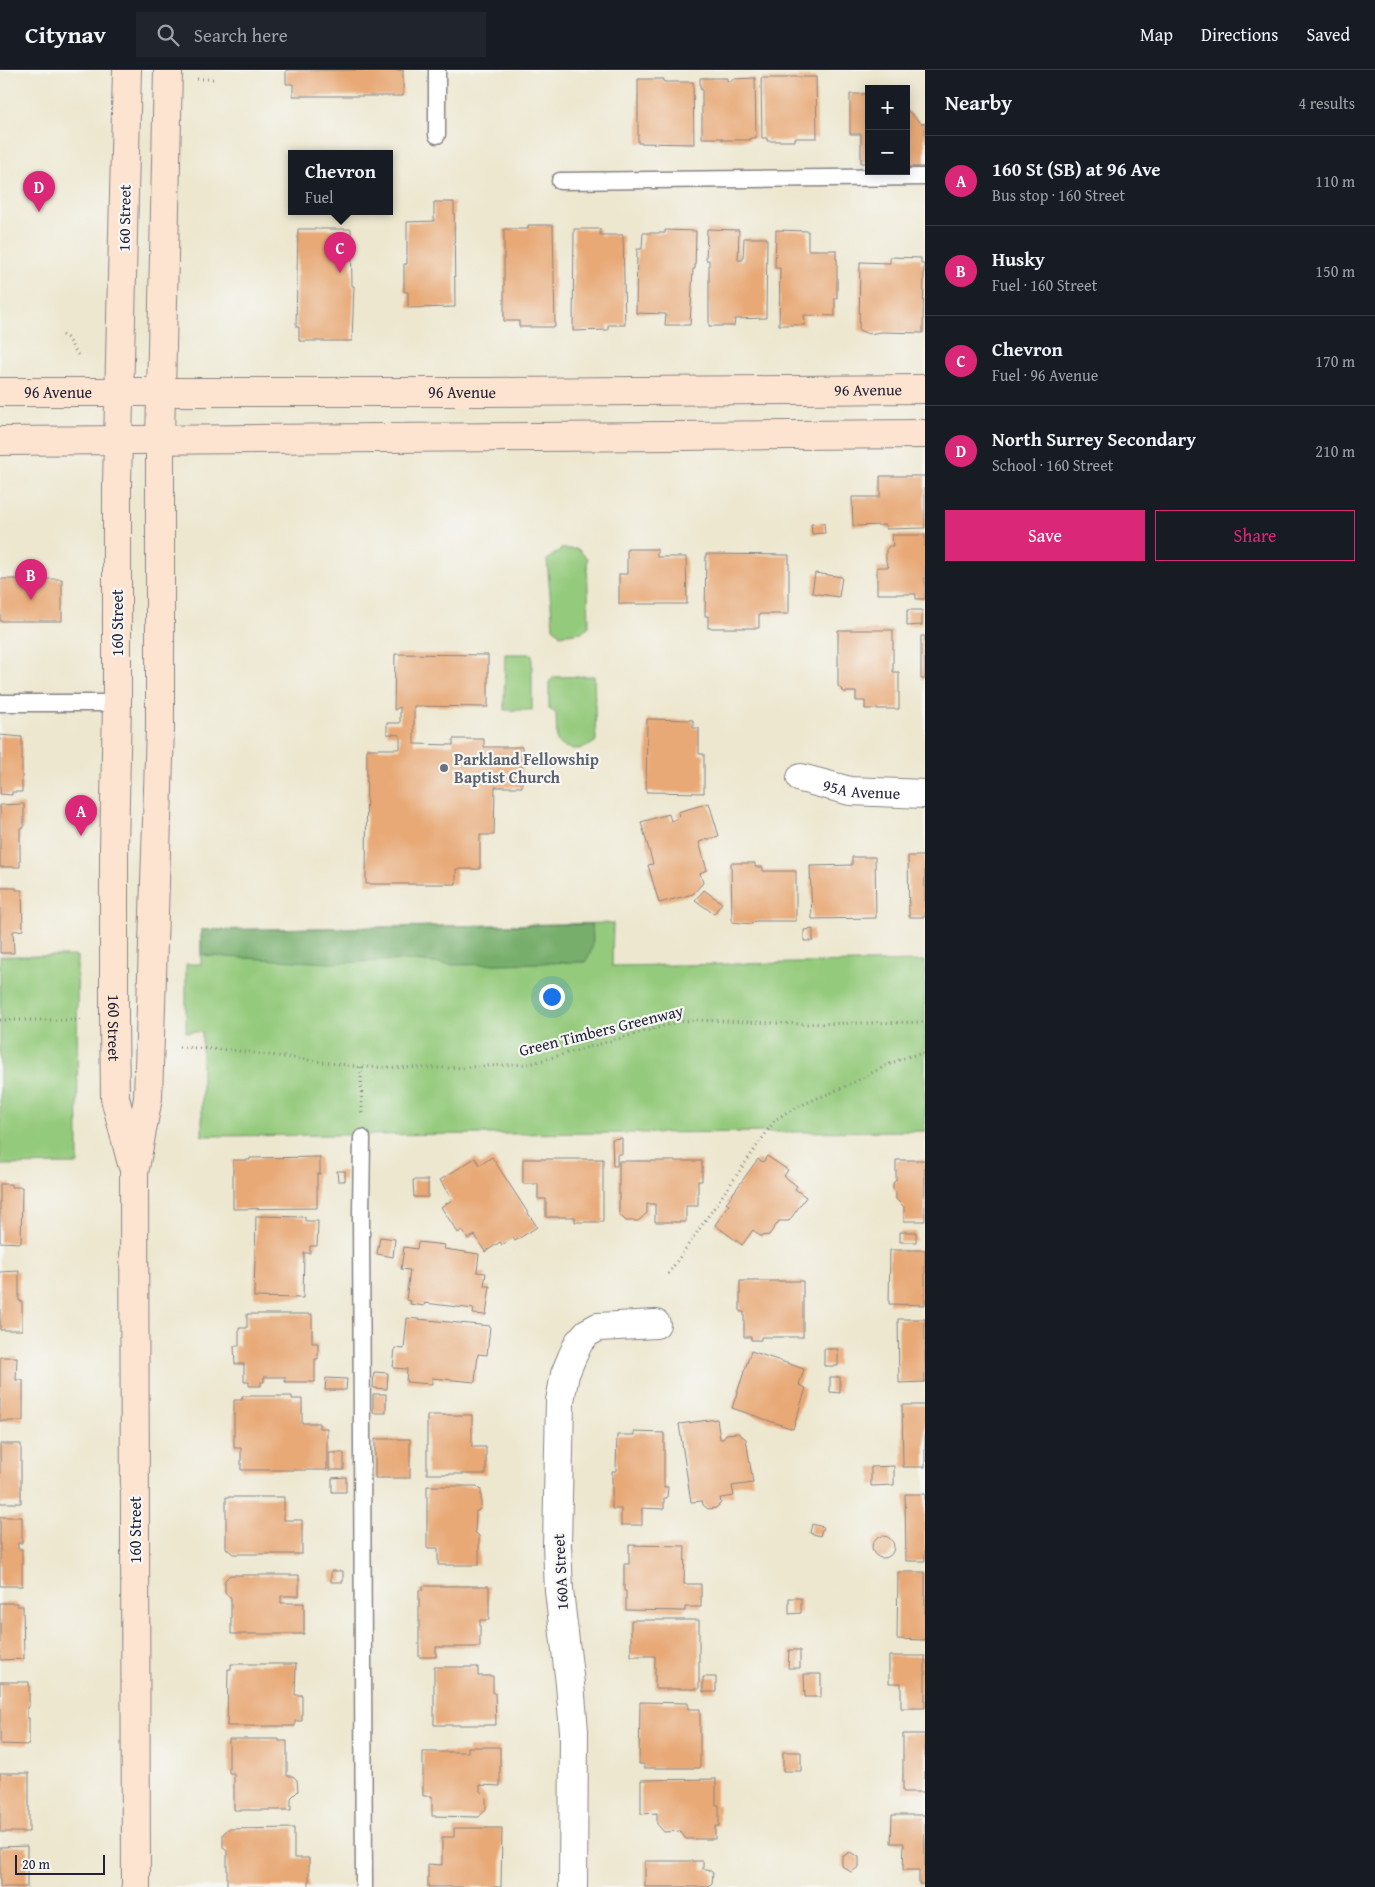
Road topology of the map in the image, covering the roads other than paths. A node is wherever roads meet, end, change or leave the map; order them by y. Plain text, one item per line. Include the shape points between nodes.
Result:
1 (127, 70) edge
2 (168, 70) edge
3 (437, 70) edge
4 (437, 135) dead end
5 (925, 177) edge
6 (560, 181) dead end
7 (925, 389) edge
8 (119, 391) junction
9 (161, 391) junction
10 (0, 392) edge
11 (925, 434) edge
12 (0, 440) edge
13 (118, 440) junction
14 (160, 440) junction
15 (0, 703) edge
16 (117, 703) junction
17 (801, 778) dead end
18 (925, 794) edge
19 (362, 1138) road end
20 (134, 1173) junction
21 (656, 1324) dead end
22 (136, 1887) edge
23 (364, 1887) edge
24 (573, 1887) edge

1 - 8 main road, 160 Street
2 - 9 main road, 160 Street
3 - 4 lane
5 - 6 lane
7 - 9 main road, 96 Avenue
8 - 9 main road, 96 Avenue
8 - 10 main road, 96 Avenue
8 - 13 main road, 160 Street
9 - 14 main road, 160 Street
11 - 14 main road
12 - 13 main road
13 - 14 main road
13 - 16 main road, 160 Street
14 - 20 main road, 160 Street via 160,728 148,1098
15 - 16 lane
16 - 20 main road, 160 Street via 115,1098
17 - 18 street, 95A Avenue via 850,791
19 - 23 lane
20 - 22 main road, 160 Street
21 - 24 street, 160A Street via 598,1327 587,1333 579,1342 565,1374 560,1401 558,1591 574,1731

